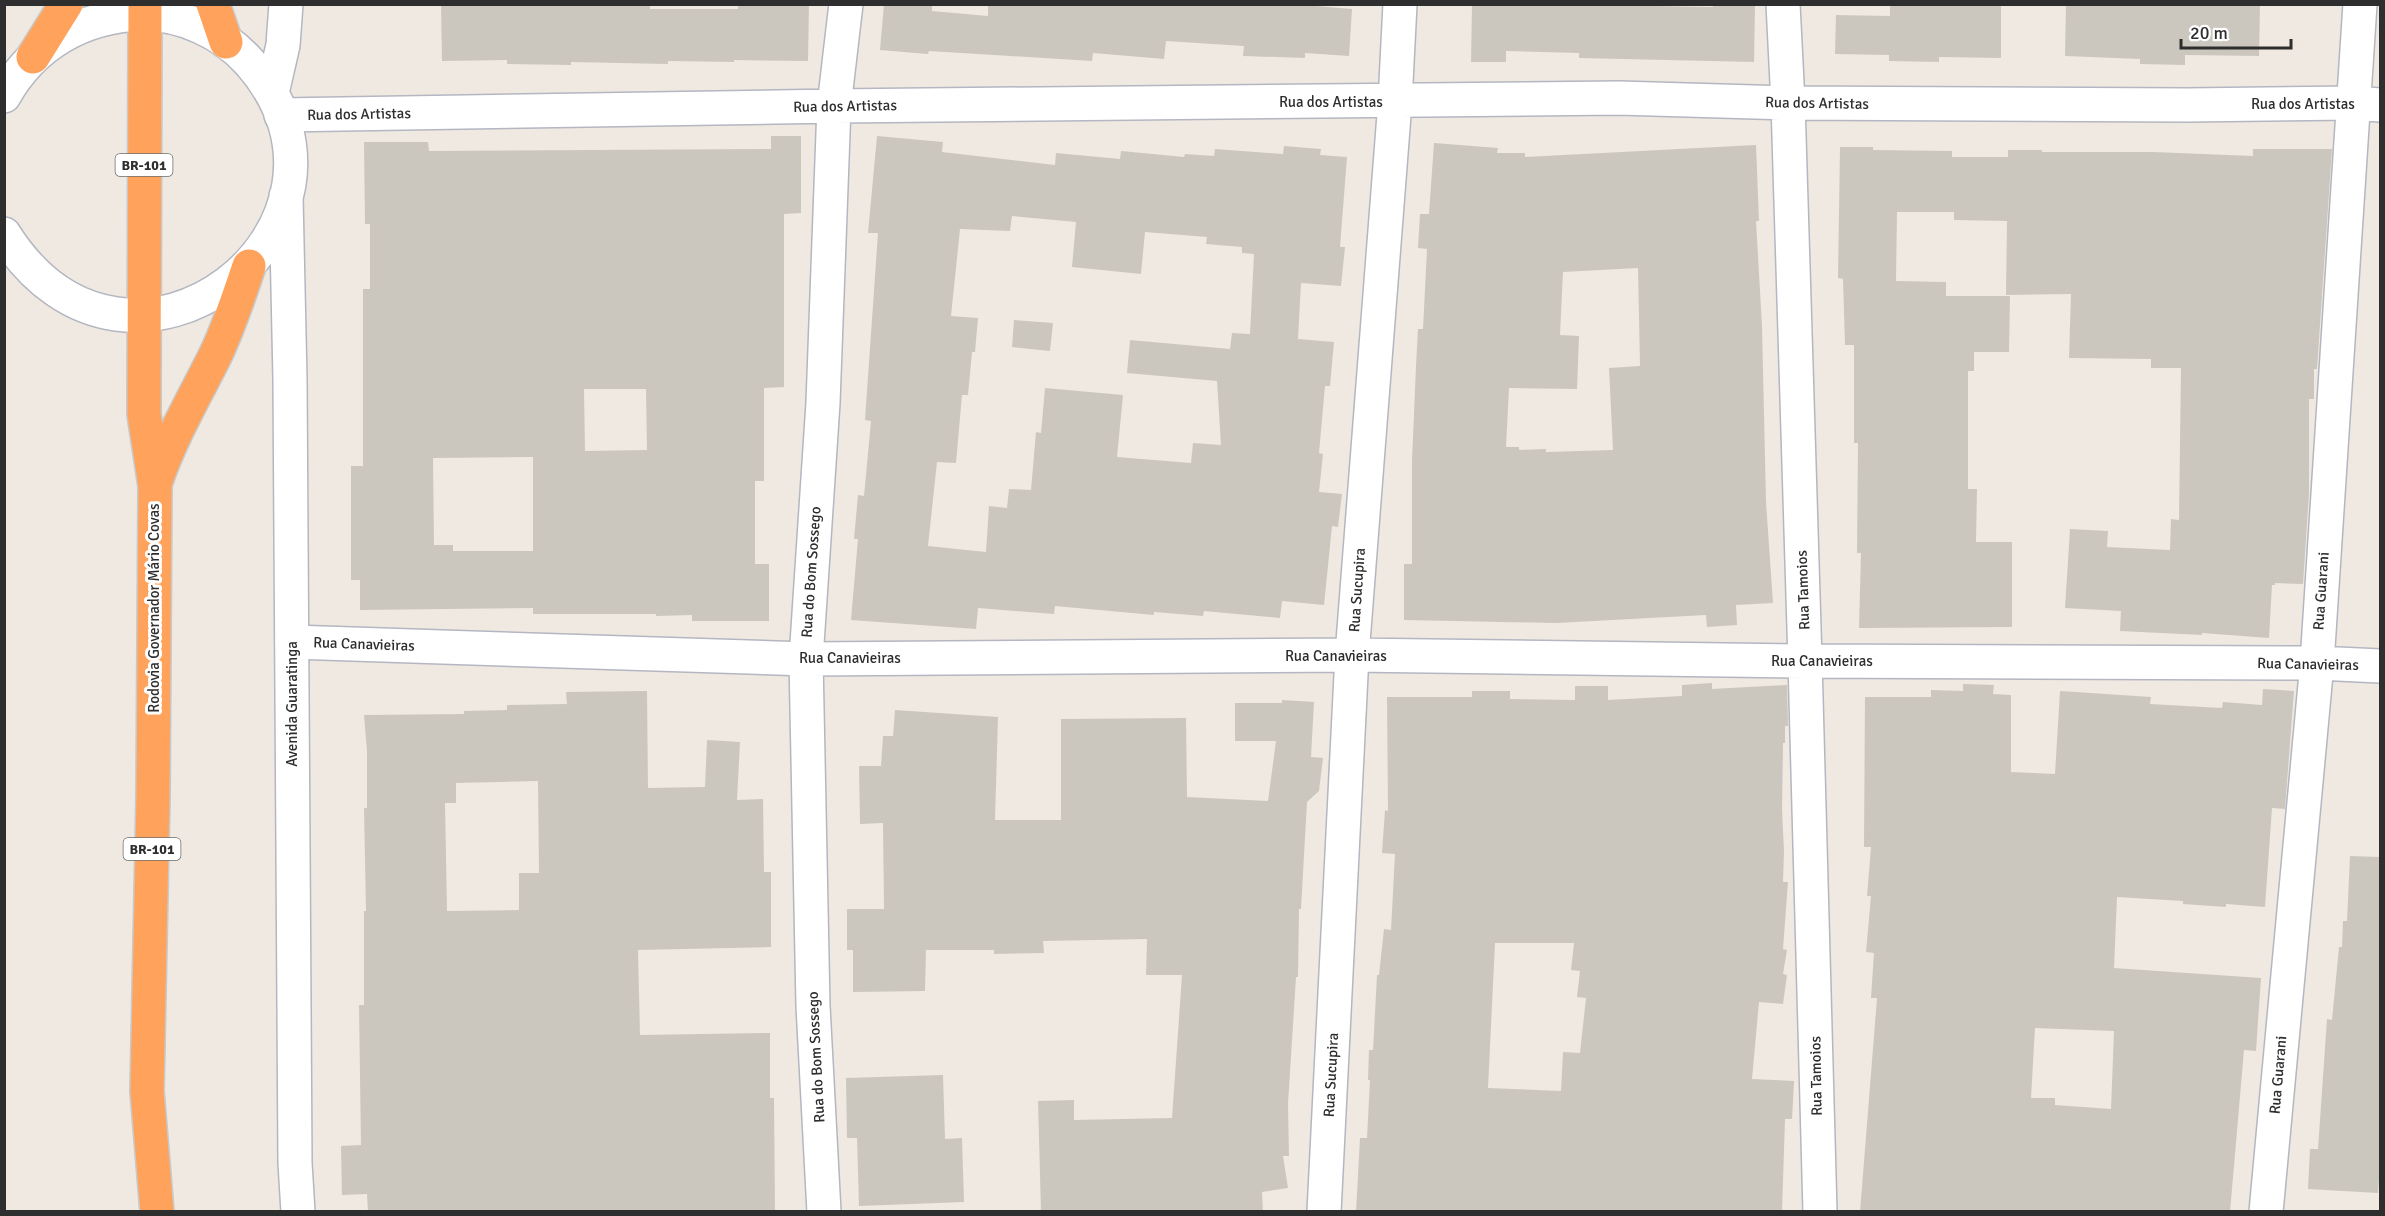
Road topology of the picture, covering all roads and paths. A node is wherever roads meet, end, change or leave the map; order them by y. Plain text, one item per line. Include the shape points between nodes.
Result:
1 (66, 4) edge
2 (213, 4) edge
3 (286, 4) edge
4 (846, 4) edge
5 (1400, 4) edge
6 (1783, 4) edge
7 (2360, 4) edge
8 (146, 9) edge
9 (226, 42) junction
10 (33, 57) junction
11 (4, 96) edge
12 (1395, 102) junction
13 (1788, 103) junction
14 (276, 104) junction
15 (2367, 104) edge
16 (834, 106) junction
17 (286, 196) junction
18 (4, 234) edge
19 (249, 266) junction
20 (144, 315) junction
21 (154, 486) junction
22 (292, 642) junction
23 (1352, 655) junction
24 (806, 659) junction
25 (1805, 661) junction
26 (2317, 663) junction
27 (2380, 666) edge
28 (157, 1212) edge
29 (298, 1212) edge
30 (824, 1212) edge
31 (1324, 1212) edge
32 (1820, 1212) edge
33 (2266, 1212) edge

1 - 10 highway
2 - 9 highway
3 - 14 street
4 - 16 street, Rua do Bom Sossego
5 - 12 street, Rua Sucupira
6 - 13 street, Rua Tamoios
7 - 15 street, Rua Guarani
8 - 9 street via 208,30
8 - 10 street via 74,29
8 - 20 highway, Rodovia Governador Mário Covas / BR-101
9 - 14 street via 259,74
10 - 11 street
12 - 13 street, Rua dos Artistas via 1619,98
12 - 16 street, Rua dos Artistas
12 - 23 street, Rua Sucupira
13 - 15 street, Rua dos Artistas
13 - 25 street, Rua Tamoios
14 - 16 street, Rua dos Artistas
14 - 17 street via 289,155
15 - 26 street, Rua Guarani
16 - 24 street, Rua do Bom Sossego via 823,403
17 - 19 street via 266,245
17 - 22 street, Avenida Guaratinga
18 - 20 street via 19,258 67,297 111,313
19 - 20 street via 212,296 167,312
19 - 21 highway via 219,346 168,447
20 - 21 highway, Rodovia Governador Mário Covas / BR-101 via 144,414
21 - 28 highway, Rodovia Governador Mário Covas / BR-101 via 147,1091
22 - 24 street, Rua Canavieiras
22 - 29 street, Avenida Guaratinga
23 - 24 street, Rua Canavieiras
23 - 25 street, Rua Canavieiras
23 - 31 street, Rua Sucupira
24 - 30 street, Rua do Bom Sossego via 813,1006
25 - 26 street, Rua Canavieiras
25 - 32 street, Rua Tamoios
26 - 27 street, Rua Canavieiras
26 - 33 street, Rua Guarani

